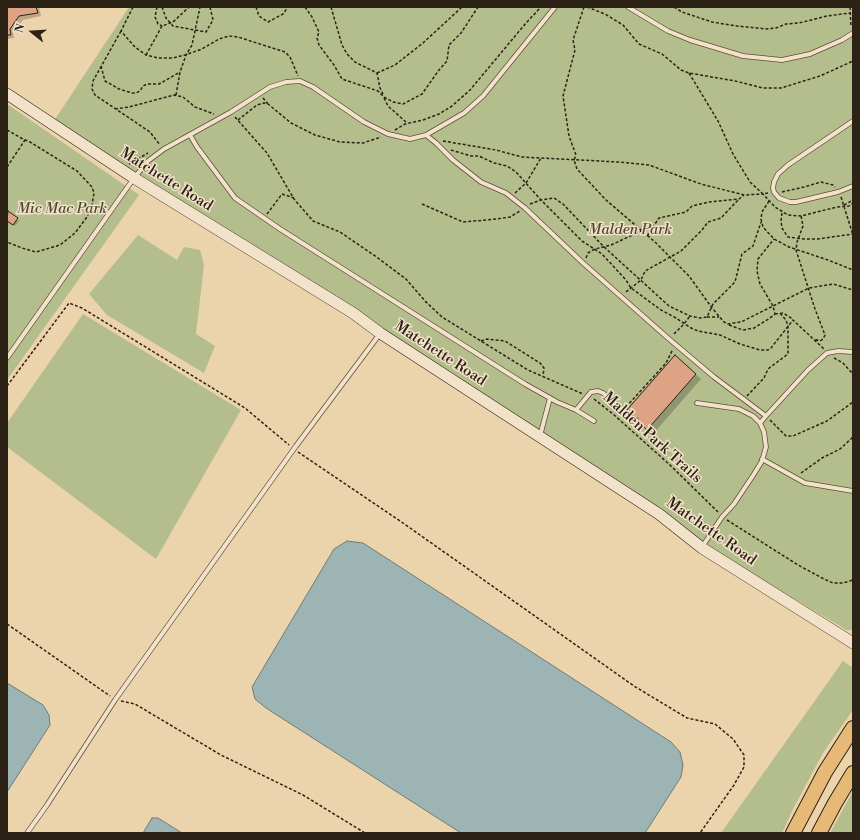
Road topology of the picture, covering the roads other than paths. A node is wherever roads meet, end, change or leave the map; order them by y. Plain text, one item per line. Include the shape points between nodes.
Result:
1 (555, 7) edge
2 (628, 7) edge
3 (852, 34) edge
4 (7, 94) edge
5 (853, 121) edge
6 (190, 135) junction
7 (426, 135) junction
8 (134, 178) junction
9 (853, 186) edge
10 (380, 333) junction
11 (853, 352) edge
12 (7, 358) edge
13 (550, 398) junction
14 (697, 403) dead end
15 (576, 410) junction
16 (766, 416) junction
17 (636, 420) dead end
18 (594, 421) dead end
19 (760, 423) junction
20 (540, 436) junction
21 (762, 459) junction
22 (853, 491) edge
23 (702, 548) junction
24 (853, 643) edge
25 (853, 728) edge
26 (853, 772) edge
27 (27, 833) edge
28 (793, 833) edge
29 (820, 833) edge

1 - 7 lane via 484,96 464,113
2 - 3 lane via 668,31 743,56 782,60 810,54
4 - 8 main road, Matchette Road
5 - 9 lane via 778,174 773,188 779,198 796,202
6 - 7 lane via 270,87 300,81 364,122 388,134 410,139
6 - 8 lane via 148,161
6 - 13 lane via 235,198
7 - 16 lane via 480,182 506,193 525,208 669,339
8 - 10 main road, Matchette Road via 353,313
8 - 12 lane
10 - 20 main road, Matchette Road
10 - 27 lane via 115,700
11 - 16 lane via 828,353 808,370
13 - 15 lane
13 - 20 lane
14 - 19 lane via 739,409
15 - 17 lane via 594,391 603,393 634,421
15 - 18 lane
16 - 19 lane
19 - 21 lane via 766,447
20 - 23 main road, Matchette Road via 658,514
21 - 22 lane via 805,483
21 - 23 lane
23 - 24 main road, Matchette Road
25 - 28 highway via 825,772
26 - 29 highway

